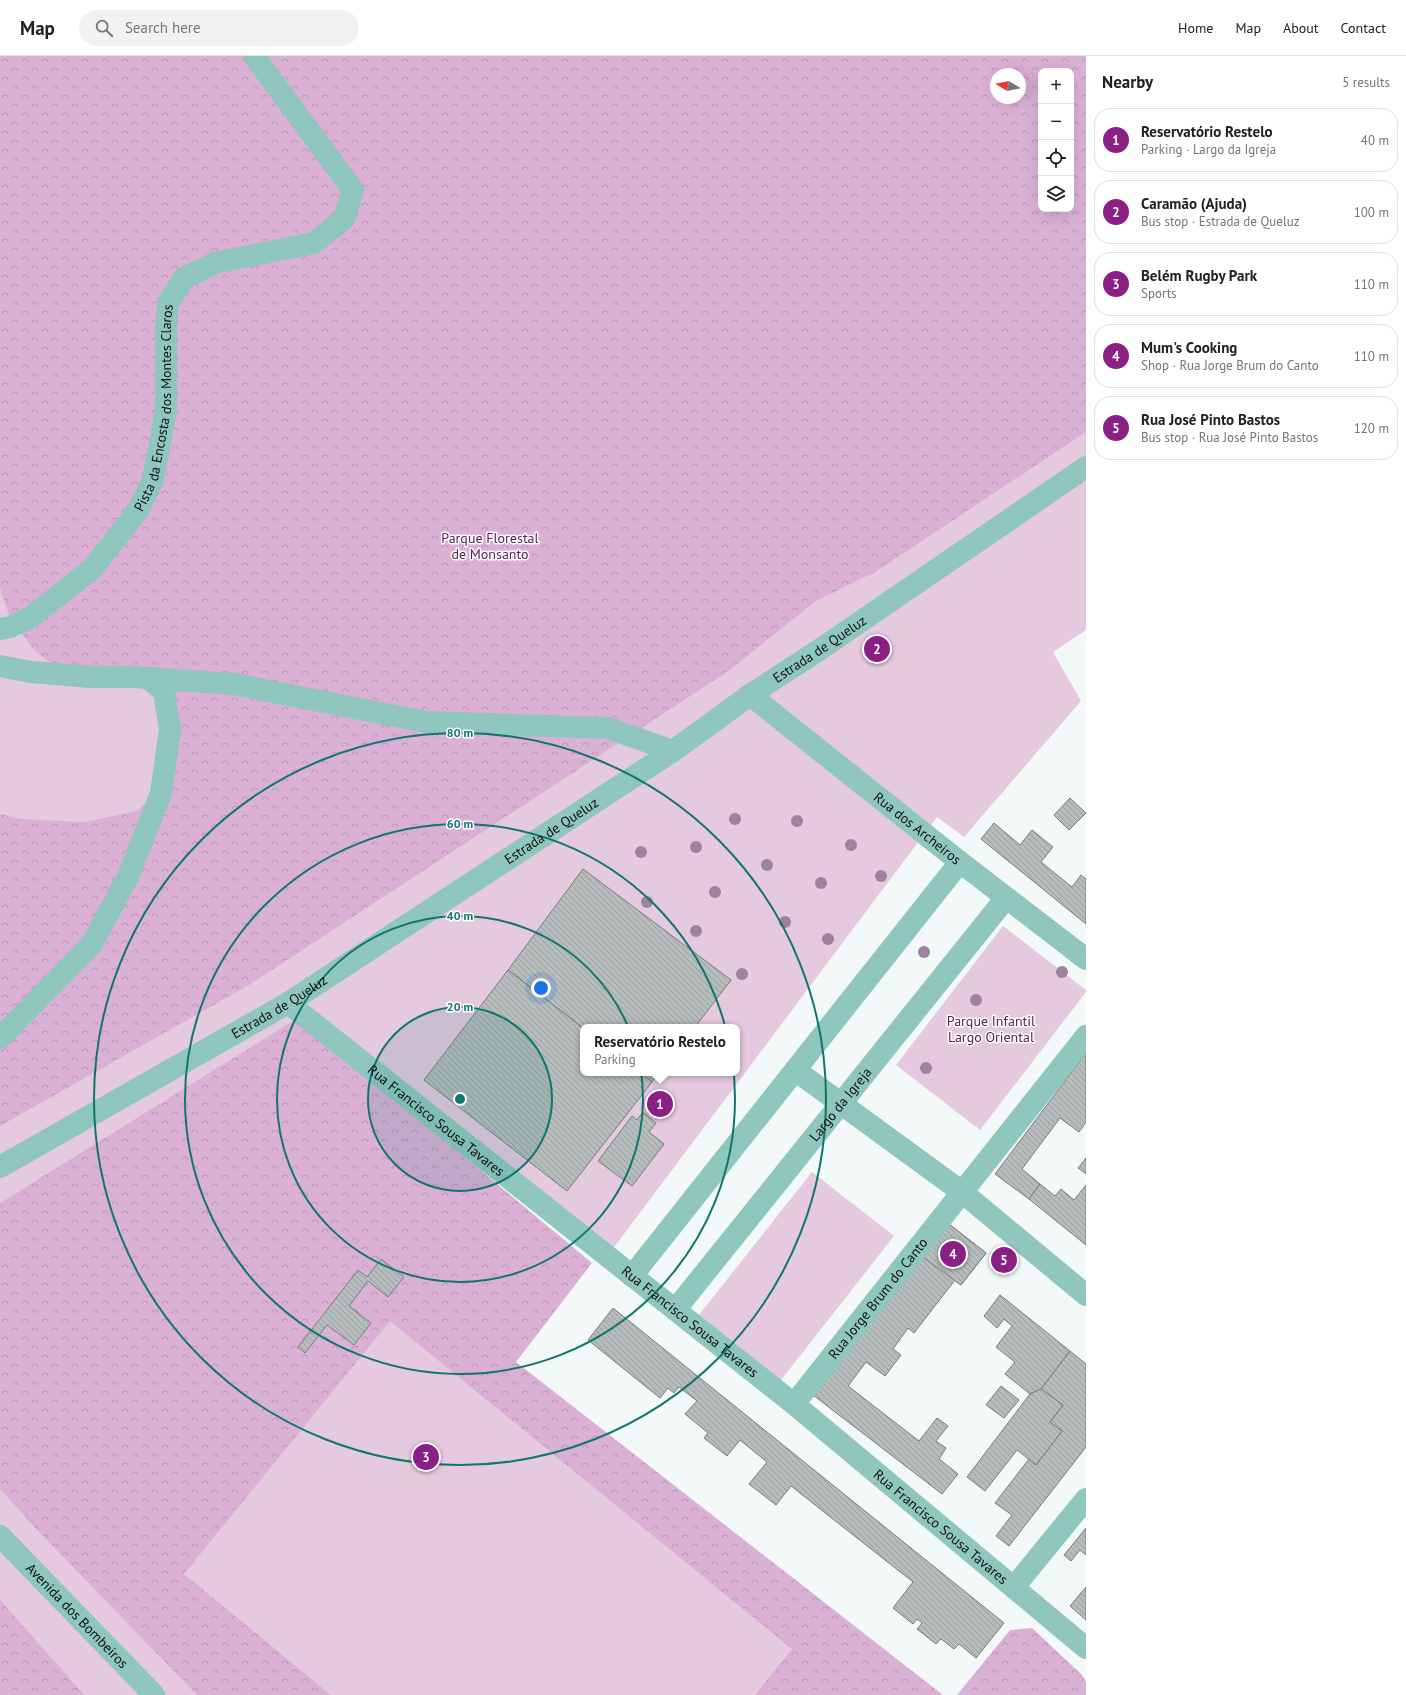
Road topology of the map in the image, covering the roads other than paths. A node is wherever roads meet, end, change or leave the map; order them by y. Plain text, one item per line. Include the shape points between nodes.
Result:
1 (254, 56) edge
2 (1085, 469) edge
3 (0, 629) edge
4 (0, 666) edge
5 (149, 679) junction
6 (750, 695) junction
7 (673, 752) junction
8 (960, 862) junction
9 (1006, 898) junction
10 (1086, 959) edge
11 (288, 1003) junction
12 (1086, 1036) edge
13 (0, 1038) edge
14 (795, 1070) junction
15 (841, 1104) junction
16 (0, 1167) edge
17 (962, 1192) junction
18 (632, 1276) junction
19 (1086, 1295) edge
20 (675, 1310) junction
21 (794, 1404) junction
22 (1086, 1498) edge
23 (0, 1536) edge
24 (1014, 1587) junction
25 (1086, 1648) edge
26 (154, 1695) edge

1 - 3 street, Pista da Encosta dos Montes Claros via 353,190 344,219 314,243 215,263 184,278 168,303 166,410 153,480 138,510 94,568 31,617
2 - 6 street, Estrada de Queluz
4 - 5 street via 31,672
5 - 7 street via 234,684 426,722 608,728
5 - 13 street via 164,692 170,729 162,794 128,876 92,945
6 - 7 street, Estrada de Queluz
6 - 8 street, Rua dos Archeiros
7 - 11 street, Estrada de Queluz
8 - 9 street, Rua dos Archeiros
8 - 14 street
9 - 10 street, Rua dos Archeiros
9 - 15 street, Largo da Igreja
11 - 16 street, Estrada de Queluz
11 - 18 street, Rua Francisco Sousa Tavares
12 - 17 street, Rua Jorge Brum do Canto
14 - 15 street
14 - 18 street
15 - 17 street
15 - 20 street, Largo da Igreja
17 - 19 street
17 - 21 street, Rua Jorge Brum do Canto
18 - 20 street, Rua Francisco Sousa Tavares
20 - 21 street, Rua Francisco Sousa Tavares
21 - 24 street, Rua Francisco Sousa Tavares
22 - 24 street
23 - 26 street, Avenida dos Bombeiros
24 - 25 street, Rua Francisco Sousa Tavares

